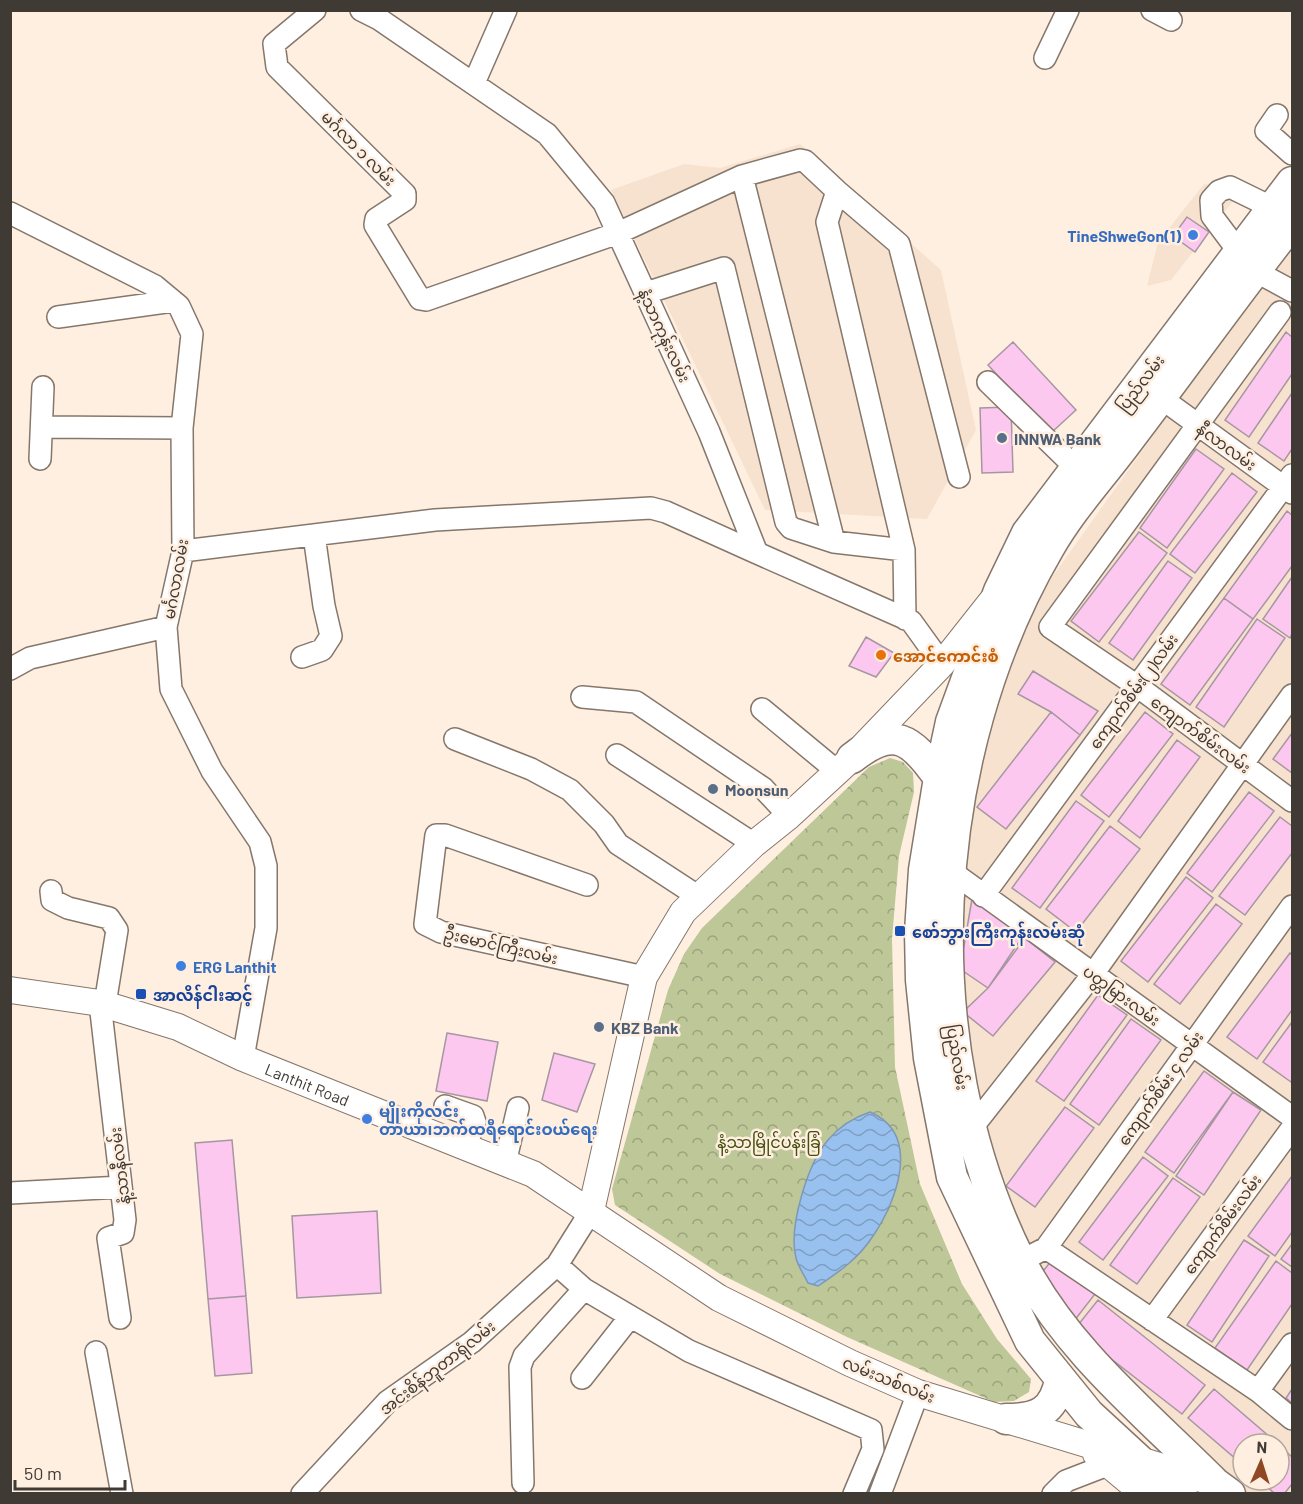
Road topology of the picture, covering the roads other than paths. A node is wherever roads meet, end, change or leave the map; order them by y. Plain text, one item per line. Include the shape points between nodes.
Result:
1 (315, 10) edge
2 (361, 10) edge
3 (506, 10) edge
4 (1068, 10) edge
5 (1045, 58) dead end
6 (474, 83) junction
7 (1277, 115) dead end
8 (1293, 154) edge
9 (742, 176) junction
10 (1293, 182) edge
11 (837, 191) junction
12 (10, 213) edge
13 (1283, 215) edge
14 (618, 233) junction
15 (1247, 262) junction
16 (1293, 291) edge
17 (646, 293) junction
18 (174, 301) junction
19 (1280, 312) dead end
20 (58, 317) dead end
21 (988, 382) dead end
22 (43, 387) dead end
23 (1150, 390) junction
24 (1197, 424) junction
25 (42, 427) junction
26 (182, 428) junction
27 (40, 459) dead end
28 (1076, 468) junction
29 (959, 477) dead end
30 (1290, 485) edge
31 (314, 535) junction
32 (834, 542) junction
33 (1050, 546) junction
34 (904, 550) junction
35 (183, 551) junction
36 (757, 553) junction
37 (999, 591) junction
38 (905, 619) junction
39 (166, 627) junction
40 (302, 657) dead end
41 (962, 667) junction
42 (10, 669) edge
43 (1137, 686) junction
44 (1293, 695) edge
45 (582, 697) dead end
46 (762, 709) dead end
47 (455, 738) dead end
48 (617, 755) dead end
49 (1243, 764) junction
50 (845, 765) junction
51 (951, 778) junction
52 (1293, 801) edge
53 (789, 816) junction
54 (754, 844) junction
55 (952, 872) junction
56 (587, 885) dead end
57 (51, 891) dead end
58 (983, 896) junction
59 (699, 897) junction
60 (1293, 906) edge
61 (1093, 974) junction
62 (644, 977) junction
63 (10, 990) edge
64 (103, 1003) junction
65 (1191, 1044) junction
66 (243, 1058) junction
67 (445, 1106) dead end
68 (518, 1108) dead end
69 (1293, 1117) edge
70 (1293, 1128) edge
71 (971, 1129) junction
72 (465, 1147) junction
73 (505, 1163) junction
74 (121, 1187) junction
75 (10, 1193) edge
76 (591, 1211) junction
77 (1033, 1254) junction
78 (557, 1264) junction
79 (584, 1289) junction
80 (630, 1317) junction
81 (120, 1318) dead end
82 (1152, 1320) junction
83 (1293, 1344) edge
84 (96, 1352) dead end
85 (582, 1377) dead end
86 (1060, 1380) junction
87 (1258, 1391) junction
88 (918, 1393) junction
89 (1006, 1419) junction
90 (1293, 1419) edge
91 (1082, 1443) junction
92 (1140, 1461) junction
93 (1110, 1464) junction
94 (523, 1483) dead end
95 (1225, 1490) edge
96 (122, 1494) edge
97 (302, 1494) edge
98 (854, 1494) edge
99 (880, 1494) edge
100 (1053, 1494) edge
101 (1144, 1494) edge
102 (1182, 1494) edge

1 - 14 street, မင်္ဂလာ ၁ လမ်း via 274,44 277,67 405,194 405,200 376,219 375,225 420,299
2 - 6 street, နံ့သာကုန်းလမ်း via 379,18
3 - 6 street
4 - 5 street
6 - 14 street, နံ့သာကုန်းလမ်း via 547,134 604,203
7 - 8 street via 1266,131
9 - 11 street via 800,160
9 - 14 street
9 - 32 street
10 - 13 highway, ပြည်လမ်း
11 - 29 street via 899,244
11 - 34 street via 826,222
12 - 18 street, မင်္ဂလာလမ်း via 155,286
13 - 15 highway, ပြည်လမ်း
13 - 15 street via 1230,187 1211,200 1212,216
14 - 17 street, နံ့သာကုန်းလမ်း
15 - 16 street
15 - 23 highway, ပြည်လမ်း
17 - 32 street via 724,268 786,522 791,528
17 - 36 street, နံ့သာကုန်းလမ်း via 710,432
18 - 20 street
18 - 26 street, မင်္ဂလာလမ်း via 192,334
19 - 24 street
21 - 28 street
22 - 25 street
23 - 24 street, နီလာလမ်း
23 - 28 highway, ပြည်လမ်း
23 - 33 highway, ပြည်လမ်း
24 - 30 street, နီလာလမ်း
24 - 43 street, ကျောက်စိမ်းလမ်း via 1050,627
25 - 26 street
25 - 27 street
26 - 35 street, မင်္ဂလာလမ်း
28 - 37 highway, ပြည်လမ်း via 1027,533
30 - 43 street, ကျောက်စိမ်း(၂)လမ်း
31 - 35 street
31 - 36 street via 435,520 651,508
31 - 40 street via 331,636 322,650
32 - 34 street
33 - 37 main road, ပြည်လမ်း
33 - 41 highway, ပြည်လမ်း via 1017,611
34 - 38 street
35 - 39 street, မင်္ဂလာလမ်း
36 - 38 street
37 - 41 highway, ပြည်လမ်း
38 - 41 street
39 - 42 street via 30,658
39 - 66 street, မင်္ဂလာလမ်း via 171,689 212,771 260,842 266,866 266,928
41 - 50 main road
41 - 51 highway, ပြည်လမ်း via 951,722
43 - 49 street, ကျောက်စိမ်းလမ်း
43 - 58 street, ကျောက်စိမ်း(၂)လမ်း
44 - 49 street
45 - 53 street via 636,702 763,788
46 - 50 street
47 - 59 street via 531,769 570,790 618,844
48 - 54 street
49 - 52 street, ကျောက်စိမ်းလမ်း
49 - 61 street
50 - 51 highway via 873,742 892,739 913,745
50 - 53 main road
51 - 55 highway, ပြည်လမ်း
51 - 86 highway, ပြည်လမ်း via 924,870 921,980 929,1058 952,1177 1030,1341
53 - 54 main road
54 - 59 main road
55 - 58 street, ပတ္တမြားလမ်း
55 - 71 highway, ပြည်လမ်း via 947,914 948,982 954,1050
56 - 62 street, ဦးမောင်ကြီးလမ်း via 436,835 425,924 441,932
57 - 64 street, နံ့သာနီလမ်း via 52,900 109,918 117,930
58 - 61 street, ပတ္တမြားလမ်း
59 - 62 main road via 683,912
60 - 65 street, ကျောက်စိမ်း ၄ လမ်း
61 - 65 street, ပတ္တမြားလမ်း
61 - 71 street
62 - 76 main road
63 - 64 main road, Lanthit Road
64 - 66 main road, Lanthit Road via 178,1027
64 - 74 street, နံ့သာနီလမ်း
65 - 69 street, ပတ္တမြားလမ်း
65 - 77 street, ကျောက်စိမ်း ၄ လမ်း
66 - 72 main road, Lanthit Road
67 - 72 street via 473,1116 475,1122
68 - 73 street
70 - 82 street, ကျောက်စိမ်းလမ်း
71 - 77 highway, ပြည်လမ်း via 982,1168
72 - 73 main road, Lanthit Road
73 - 76 main road, Lanthit Road via 533,1174
74 - 75 street
74 - 81 street, နံ့သာနီလမ်း via 123,1233 108,1238
76 - 78 street, အင်းစိန်ဘူတာရုံလမ်း
76 - 88 main road, လမ်းသစ်လမ်း via 719,1298 818,1349
77 - 82 street
77 - 95 highway, ပြည်လမ်း via 1055,1316 1084,1353
78 - 79 street
78 - 97 street, အင်းစိန်ဘူတာရုံလမ်း via 472,1342 388,1401
79 - 80 street
79 - 94 street via 524,1356 520,1367
80 - 85 street
80 - 98 street via 689,1351 871,1430 873,1449
82 - 87 street
83 - 87 street
84 - 96 street
86 - 89 highway via 1051,1406 1023,1419
86 - 92 highway, ပြည်လမ်း via 1089,1414
87 - 90 street
88 - 89 main road, လမ်းသစ်လမ်း
88 - 99 street
89 - 91 main road, လမ်းသစ်လမ်း
91 - 92 main road, လမ်းသစ်လမ်း
91 - 93 main road
92 - 95 main road, လမ်းသစ်လမ်း
92 - 102 highway, ပြည်လမ်း
93 - 100 street via 1066,1481
93 - 101 main road

